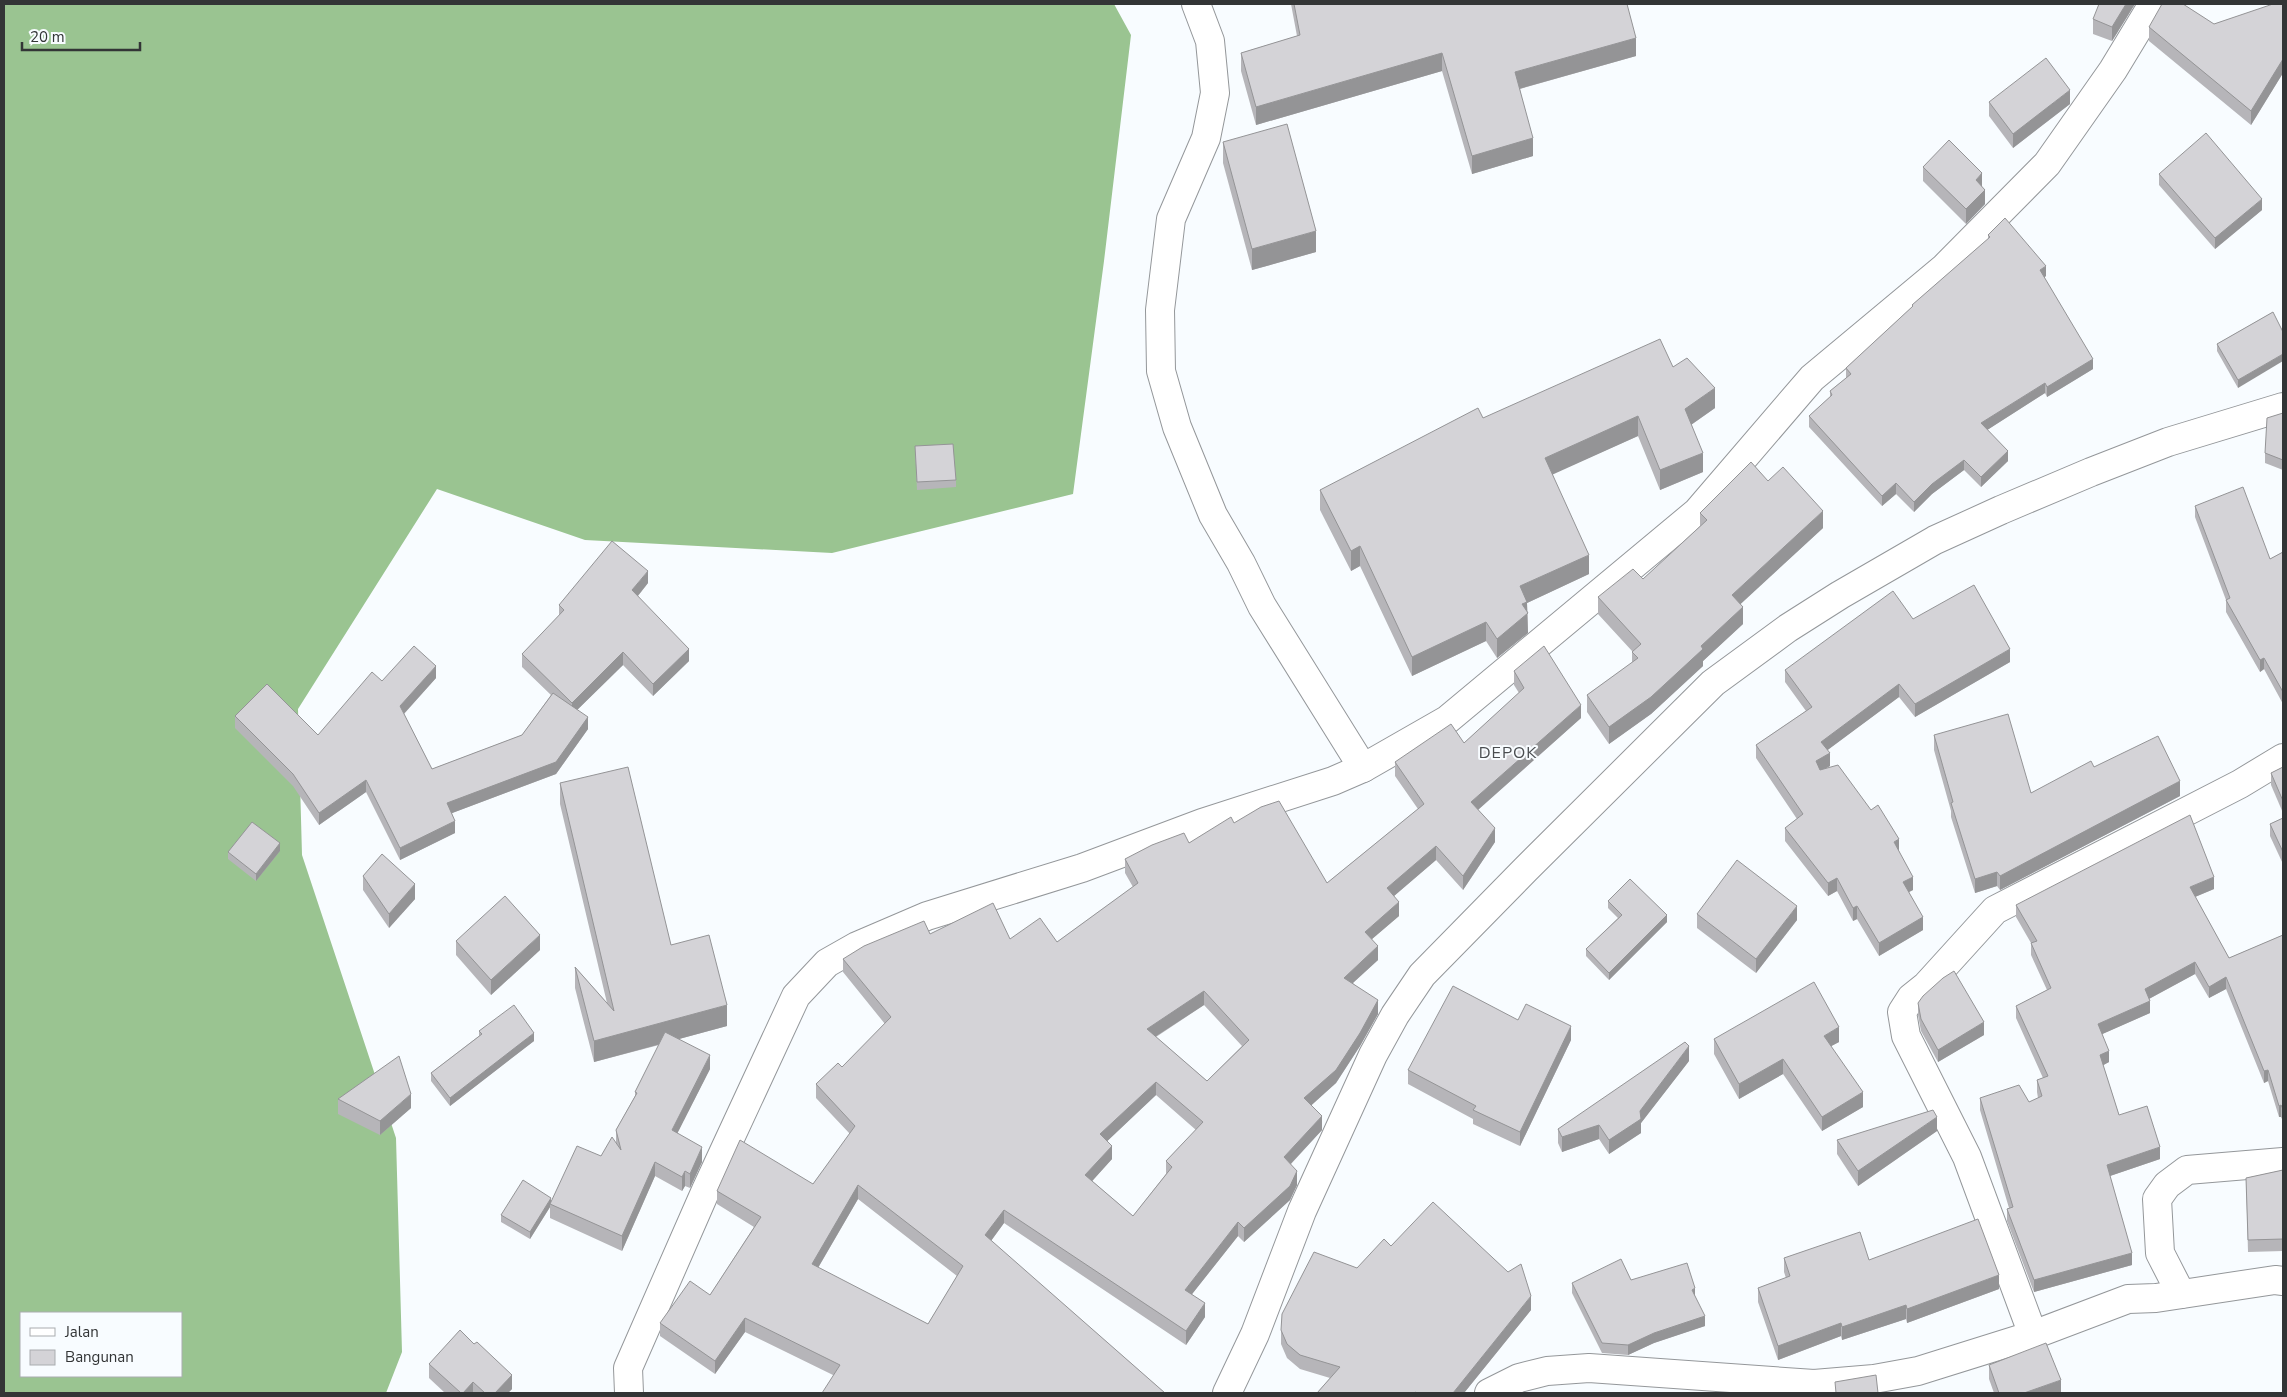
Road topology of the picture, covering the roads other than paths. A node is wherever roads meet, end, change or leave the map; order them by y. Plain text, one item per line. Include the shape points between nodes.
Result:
1 (1196, 4) edge
2 (2153, 4) edge
3 (2283, 407) edge
4 (2283, 758) edge
5 (1363, 768) junction
6 (2283, 1162) edge
7 (2283, 1281) edge
8 (2181, 1294) junction
9 (2033, 1335) junction
10 (629, 1393) edge
11 (1227, 1393) edge
12 (1490, 1393) edge

1 - 5 street via 1210,41 1215,93 1206,138 1172,219 1160,310 1161,371 1177,427 1212,515 1262,606
2 - 5 street via 2113,70 2047,164 1944,268 1812,378 1697,512 1447,720
3 - 11 street via 2168,442 1935,540 1788,628 1713,683 1422,975 1373,1055 1302,1211 1255,1334
4 - 9 street via 2240,784 1995,910 1926,986 1911,998 1902,1012 1906,1036 1967,1157
5 - 10 street via 1082,868 926,916 827,963 796,996 706,1190 628,1368
6 - 8 street via 2187,1170 2167,1185 2157,1199 2160,1253
7 - 8 street
8 - 9 street via 2128,1300
9 - 12 street via 1918,1371 1874,1379 1814,1384 1589,1368 1547,1370 1520,1378

